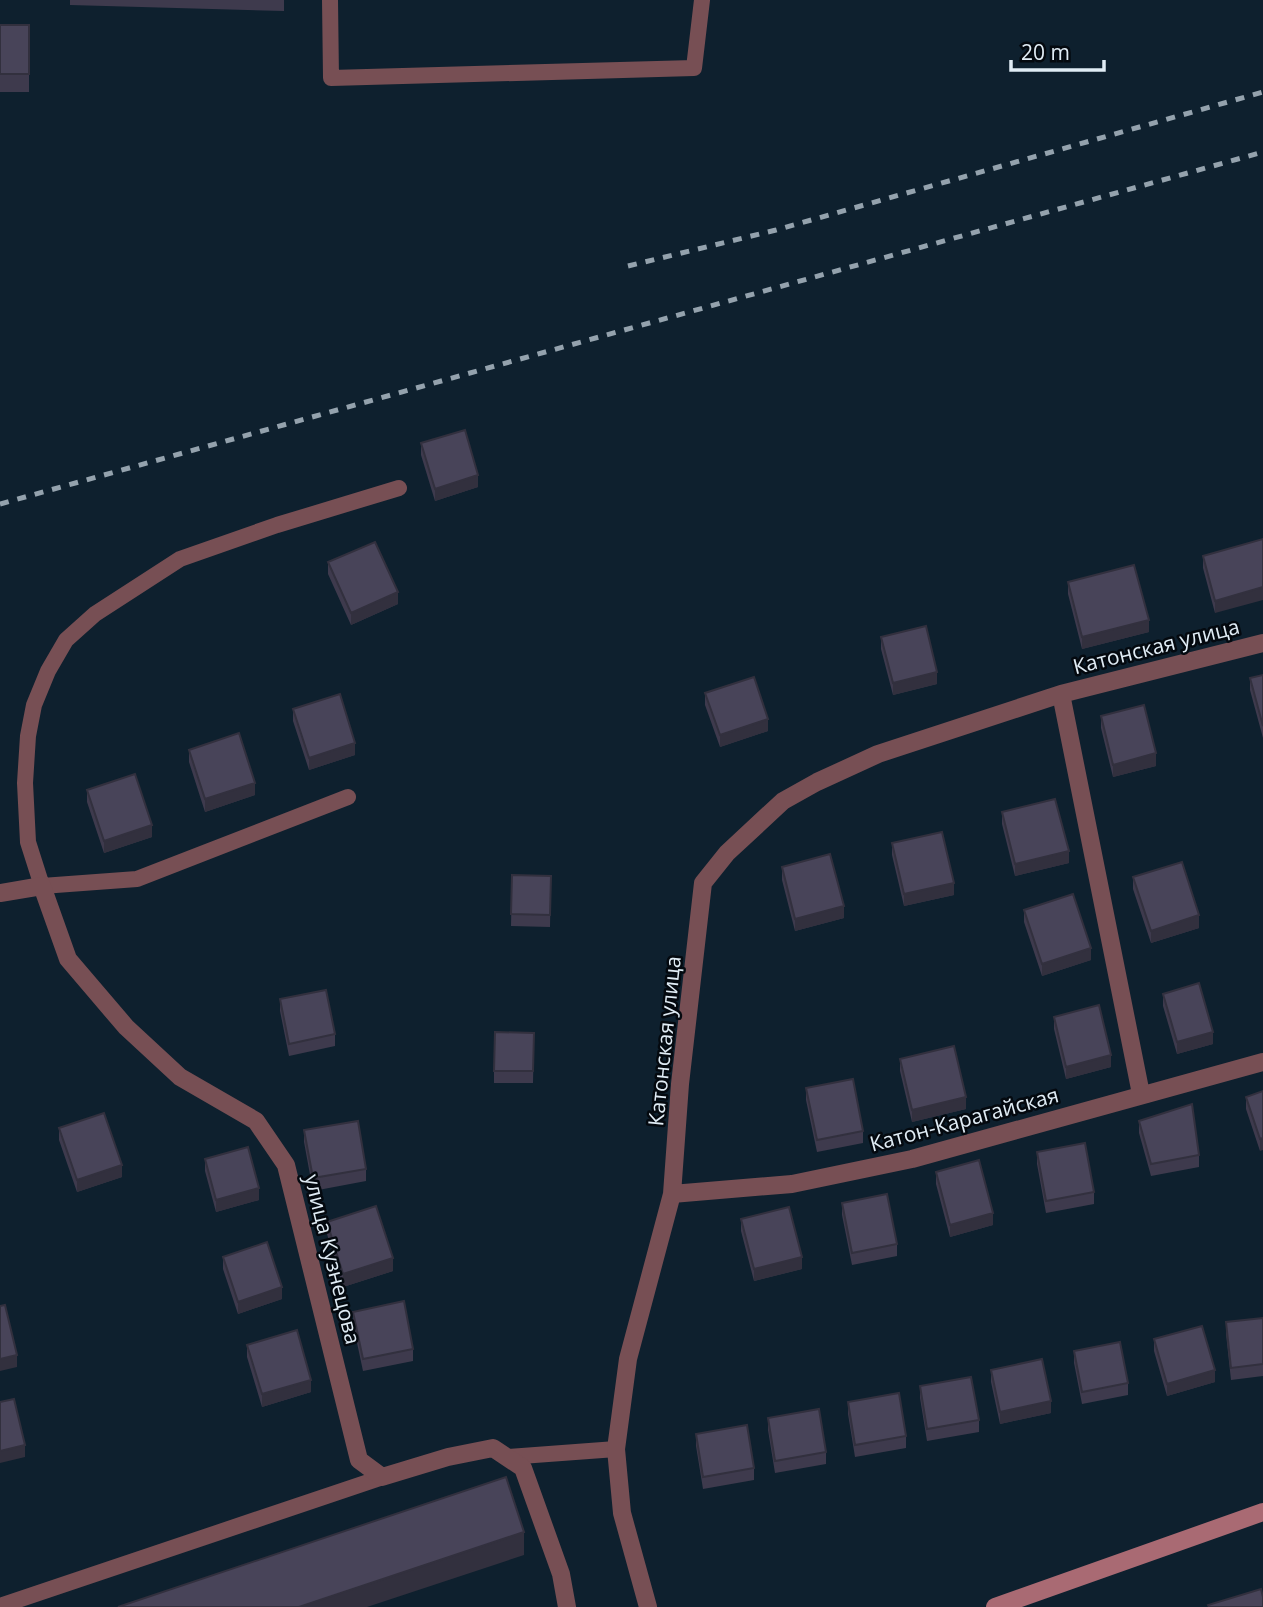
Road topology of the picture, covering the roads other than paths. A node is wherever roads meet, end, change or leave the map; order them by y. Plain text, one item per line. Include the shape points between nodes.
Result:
1 (330, 0) edge
2 (702, 0) edge
3 (400, 488) dead end
4 (1263, 643) edge
5 (1061, 694) junction
6 (348, 797) dead end
7 (42, 886) junction
8 (0, 893) edge
9 (1263, 1062) edge
10 (1141, 1094) junction
11 (673, 1194) junction
12 (616, 1449) junction
13 (507, 1457) junction
14 (403, 1471) junction
15 (1263, 1512) edge
16 (0, 1606) edge
17 (567, 1607) edge
18 (648, 1607) edge
19 (995, 1607) edge

1 - 2 lane via 331,78 694,68
3 - 7 lane via 180,559 95,614 66,640 34,705 28,736 28,842
4 - 5 street, Катонская улица
5 - 10 street, Катонская улица
5 - 11 street, Катонская улица via 878,754 817,782 783,801 727,853 703,884
6 - 7 lane via 137,879
7 - 8 street
7 - 14 street, улица Кузнецова via 68,959 127,1027 180,1077 256,1121 286,1165 359,1460 382,1477
9 - 10 street, Катон-Карагайская
10 - 11 street, Катон-Карагайская via 912,1159 792,1184
11 - 12 street, Катонская улица via 628,1359
12 - 13 lane
12 - 18 street, Катонская улица via 622,1513
13 - 14 street, улица Кузнецова via 493,1448
13 - 17 street via 523,1468 561,1574
14 - 16 lane
15 - 19 street

